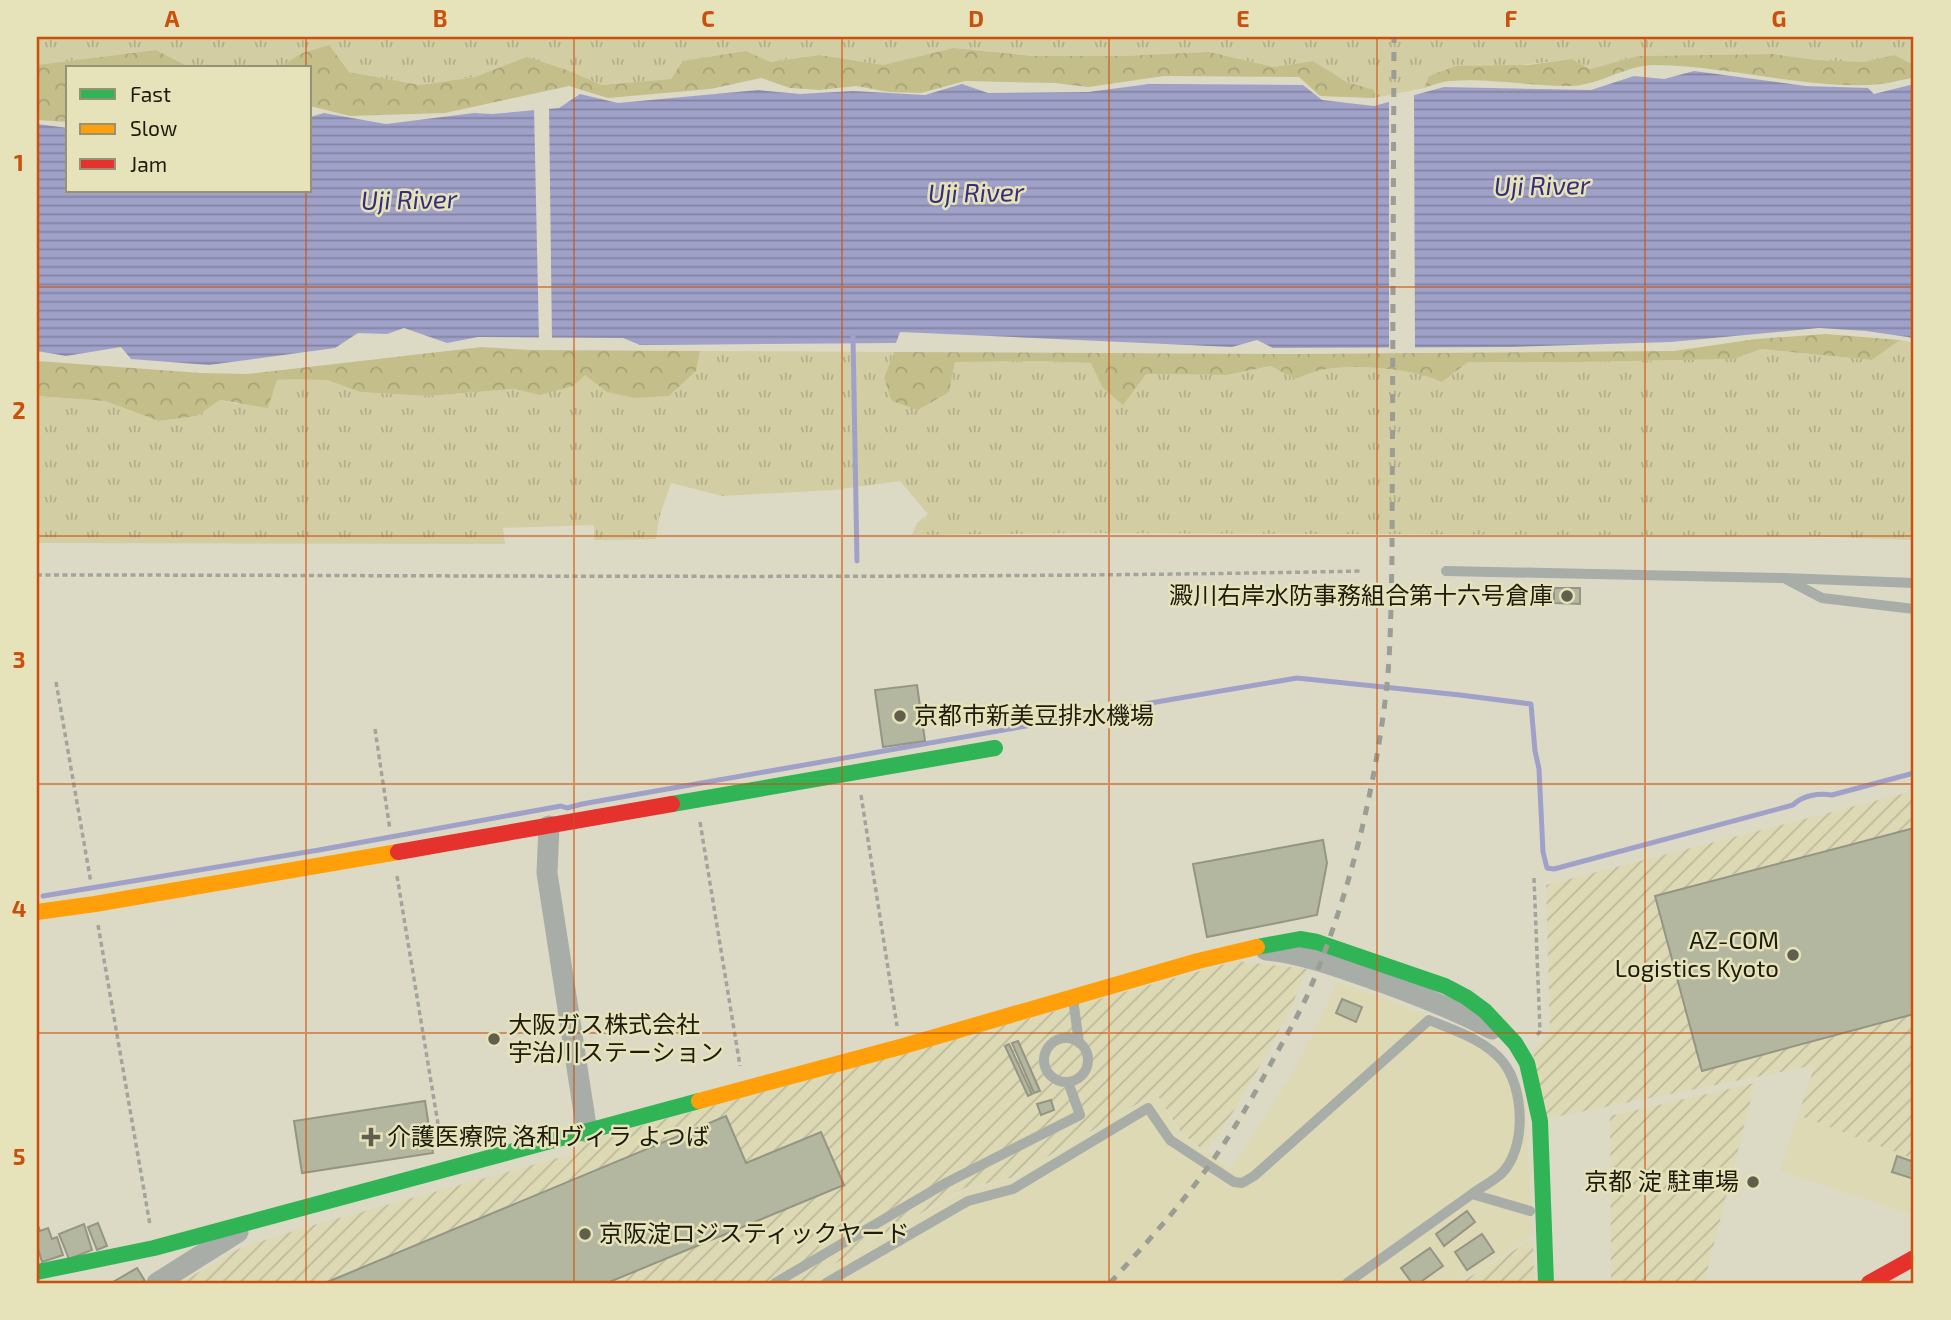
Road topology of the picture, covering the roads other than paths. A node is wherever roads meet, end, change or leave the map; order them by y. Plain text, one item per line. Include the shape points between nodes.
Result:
1 (1446, 571) dead end
2 (1784, 578) junction
3 (1914, 583) edge
4 (1914, 609) edge
5 (995, 748) dead end
6 (550, 826) junction
7 (37, 912) edge
8 (1248, 949) joint
9 (1072, 997) junction
10 (1079, 1043) junction
11 (1519, 1049) joint
12 (1068, 1082) junction
13 (587, 1132) junction
14 (1472, 1194) junction
15 (1530, 1211) dead end
16 (254, 1223) junction
17 (1914, 1258) edge
18 (37, 1272) edge
19 (157, 1283) edge
20 (775, 1283) edge
21 (826, 1283) edge
22 (1347, 1283) edge
23 (1546, 1283) edge
24 (1869, 1283) edge

1 - 2 lane
2 - 3 lane
2 - 4 lane via 1822,598
5 - 6 street
6 - 7 street
6 - 13 street via 547,873
8 - 9 street
8 - 11 street via 1311,958 1398,987 1456,1010
9 - 10 lane
9 - 13 street
10 - 12 lane via 1087,1066 1080,1077
10 - 12 lane via 1058,1040 1044,1054 1049,1075
11 - 23 street via 1527,1063 1540,1121
12 - 20 lane via 1080,1115 944,1184
13 - 16 street
14 - 15 lane
14 - 21 lane via 1502,1173 1511,1159 1521,1116 1515,1086 1503,1062 1479,1041 1429,1020 1242,1182 1234,1182 1170,1140 1148,1108 1013,1189 968,1201
14 - 22 lane
16 - 18 street
16 - 19 street
17 - 24 street

